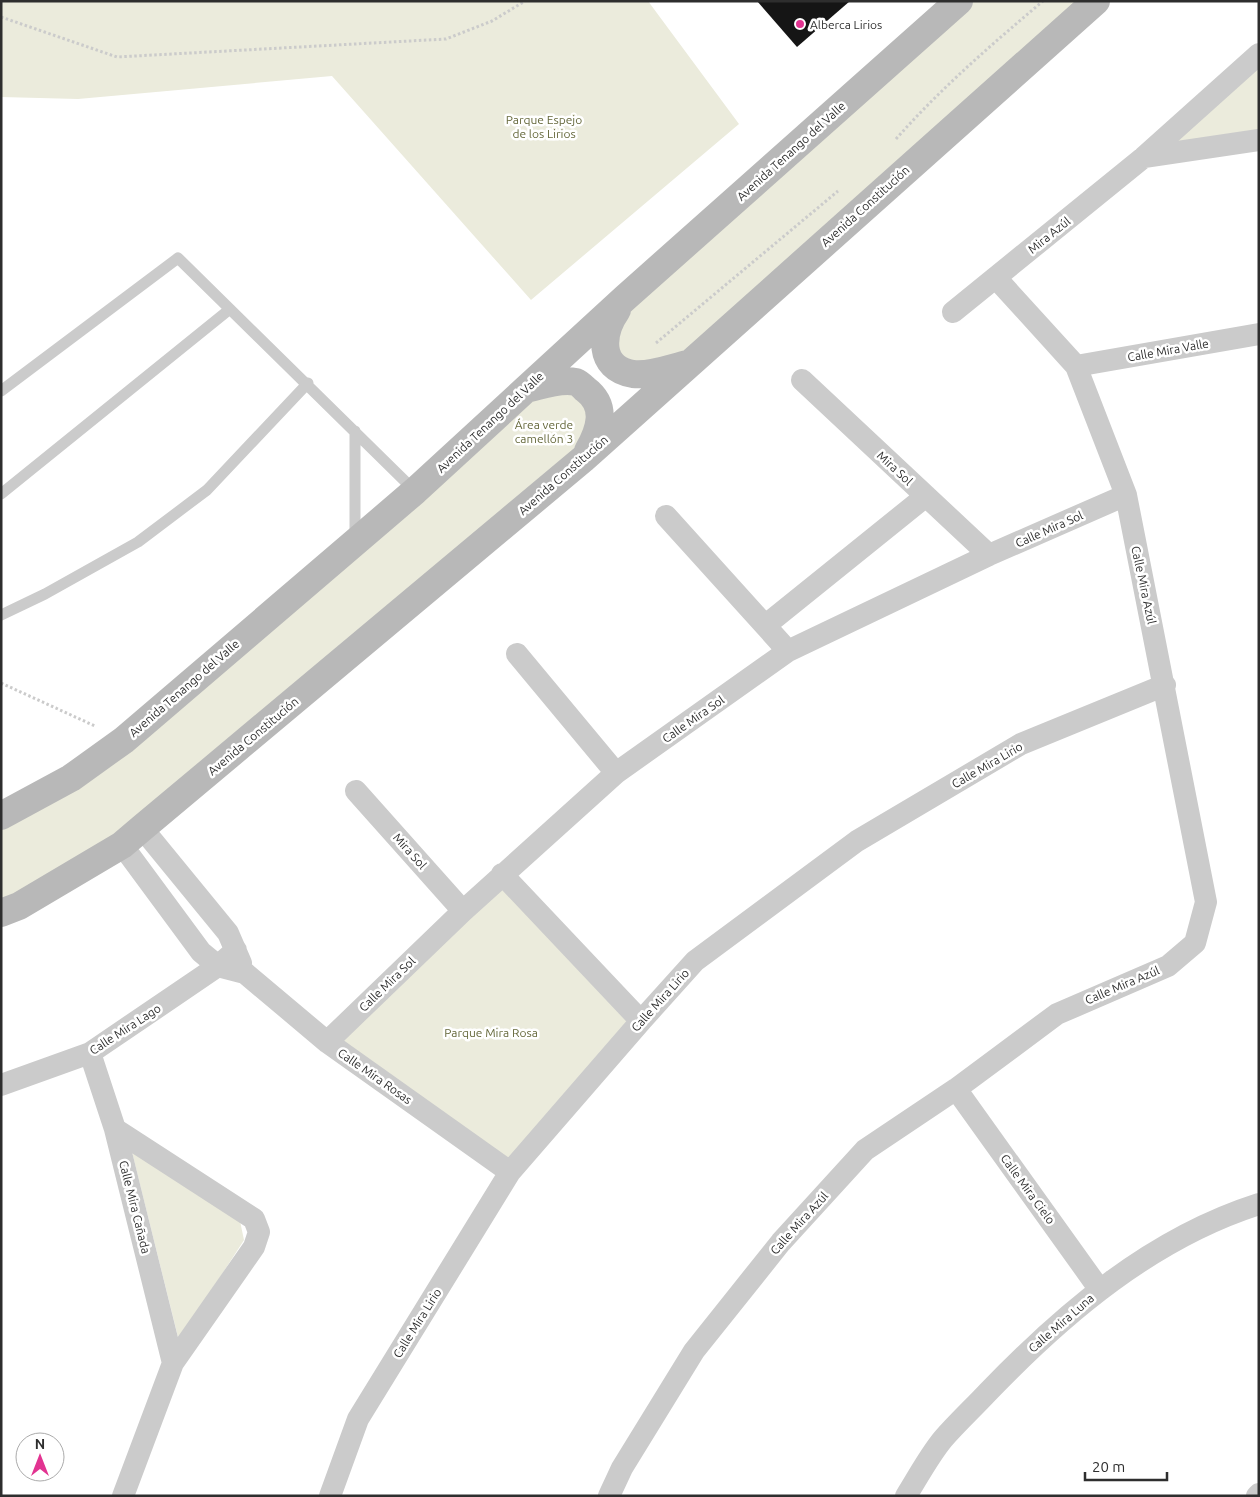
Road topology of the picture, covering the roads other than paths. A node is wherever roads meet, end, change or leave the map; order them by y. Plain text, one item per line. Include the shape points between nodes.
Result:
1 (959, 1) edge
2 (1096, 1) edge
3 (1259, 54) edge
4 (1259, 140) edge
5 (1144, 157) junction
6 (996, 278) junction
7 (625, 298) junction
8 (230, 309) junction
9 (953, 312) dead end
10 (1259, 334) edge
11 (688, 364) junction
12 (1076, 366) junction
13 (802, 380) dead end
14 (308, 383) junction
15 (526, 389) junction
16 (1, 391) edge
17 (355, 431) junction
18 (583, 459) junction
19 (415, 491) junction
20 (1, 494) edge
21 (1126, 495) junction
22 (926, 496) junction
23 (666, 516) dead end
24 (355, 541) junction
25 (988, 555) junction
26 (1, 615) edge
27 (766, 625) junction
28 (788, 651) junction
29 (517, 654) dead end
30 (1165, 685) junction
31 (616, 773) junction
32 (356, 791) dead end
33 (1, 816) edge
34 (142, 828) junction
35 (122, 845) junction
36 (502, 874) junction
37 (463, 910) junction
38 (1, 913) edge
39 (236, 950) junction
40 (218, 966) junction
41 (245, 973) junction
42 (641, 1020) junction
43 (327, 1042) junction
44 (90, 1053) junction
45 (1, 1084) edge
46 (956, 1089) junction
47 (115, 1129) junction
48 (510, 1172) junction
49 (1259, 1204) edge
50 (1100, 1290) junction
51 (173, 1363) junction
52 (124, 1496) edge
53 (330, 1496) edge
54 (609, 1496) edge
55 (906, 1496) edge

1 - 7 main road, Avenida Tenango del Valle
2 - 11 main road, Avenida Constitución
3 - 5 street, Mira Azúl
4 - 5 street
5 - 6 street, Mira Azúl
6 - 9 street, Mira Azúl
6 - 12 street, Calle Mira Azúl
7 - 11 main road via 610,321 604,344 607,355 617,368 634,374
7 - 15 main road, Avenida Tenango del Valle
8 - 14 lane
8 - 16 lane via 178,258
8 - 20 lane
10 - 12 street, Calle Mira Valle
11 - 18 main road, Avenida Constitución
12 - 21 street, Calle Mira Azúl
13 - 22 street, Mira Sol
14 - 17 lane
14 - 26 lane via 199,496 138,542
15 - 18 main road via 551,382 576,382 594,396 601,416 595,439
15 - 19 main road, Avenida Tenango del Valle
17 - 19 lane
17 - 24 lane
18 - 34 main road, Avenida Constitución
19 - 24 main road, Avenida Tenango del Valle
21 - 25 street, Calle Mira Sol
21 - 30 street, Calle Mira Azúl
22 - 25 street, Mira Sol
22 - 27 street
23 - 27 street
24 - 33 main road, Avenida Tenango del Valle via 124,740 71,778
25 - 28 street, Calle Mira Sol
27 - 28 street
28 - 31 street, Calle Mira Sol
29 - 31 street
30 - 42 street, Calle Mira Lirio via 1021,744 857,840 695,961
30 - 46 street, Calle Mira Azúl via 1206,902 1195,943 1168,966 1056,1014
31 - 36 street, Calle Mira Sol
32 - 37 street, Mira Sol
34 - 35 main road, Avenida Constitución
34 - 39 street, Calle Mira Rosas via 228,933
35 - 38 main road, Avenida Constitución via 19,906
35 - 40 street, Calle Mira Rosas via 200,952
36 - 37 street, Calle Mira Sol
36 - 42 street
37 - 43 street, Calle Mira Sol
39 - 40 street, Calle Mira Lago
39 - 41 street, Calle Mira Rosas
40 - 41 street, Calle Mira Rosas
40 - 44 street, Calle Mira Lago
41 - 43 street, Calle Mira Rosas
42 - 48 street, Calle Mira Lirio
43 - 48 street, Calle Mira Rosas
44 - 45 street, Calle Mira Lago
44 - 47 street, Calle Mira Cañada
46 - 50 street, Calle Mira Cielo
46 - 54 street, Calle Mira Azúl via 865,1150 780,1242 694,1351 622,1468
47 - 51 street, Calle Mira Cañada
47 - 51 street via 254,1219 259,1232 254,1247
48 - 53 street, Calle Mira Lirio via 358,1419
49 - 50 street, Calle Mira Luna via 1228,1214 1162,1246
50 - 55 street, Calle Mira Luna via 1021,1358 943,1440
51 - 52 street

